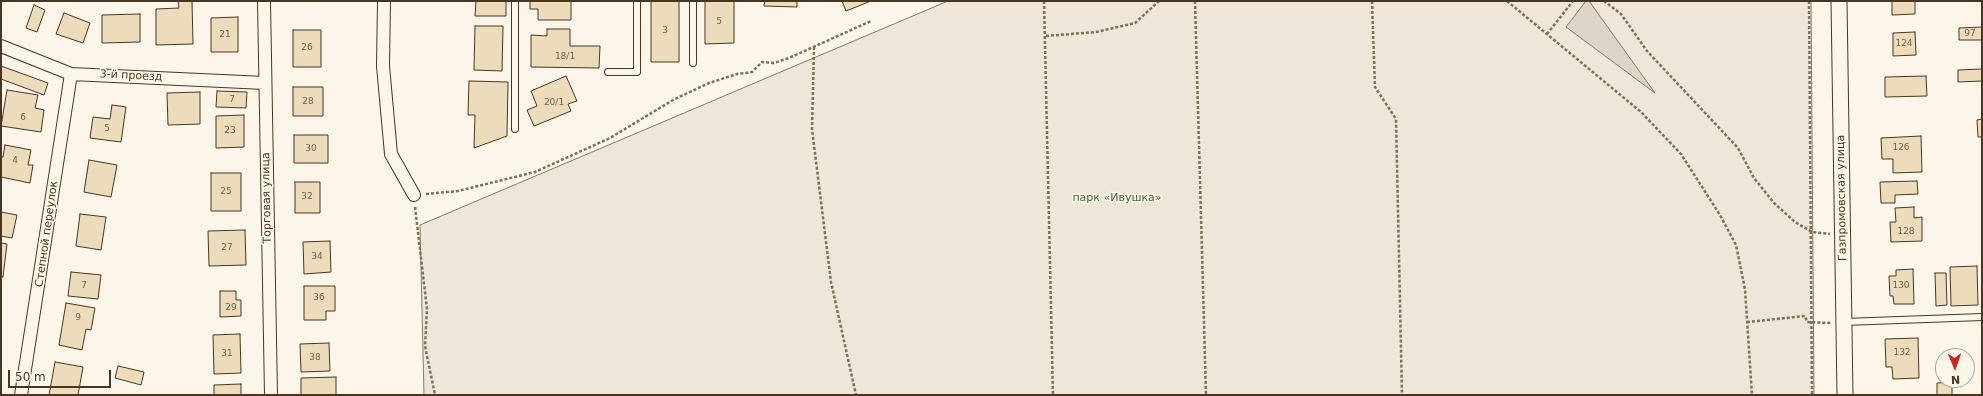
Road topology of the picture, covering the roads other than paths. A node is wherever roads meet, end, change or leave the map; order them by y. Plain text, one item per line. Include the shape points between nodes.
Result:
1 (264, 1) edge
2 (384, 1) edge
3 (515, 1) edge
4 (637, 1) edge
5 (693, 1) edge
6 (1839, 1) edge
7 (1, 46) edge
8 (692, 63) dead end
9 (608, 72) dead end
10 (71, 74) junction
11 (265, 83) junction
12 (516, 128) dead end
13 (414, 195) road end
14 (1982, 317) edge
15 (1844, 322) junction
16 (21, 395) edge
17 (271, 395) edge
18 (1845, 395) edge

1 - 11 street, Торговая улица
2 - 13 street via 383,66 391,154
3 - 12 lane
4 - 9 lane via 637,72
5 - 8 lane
6 - 15 street, Газпромовская улица
7 - 10 street, 3-й проезд
10 - 11 street, 3-й проезд
10 - 16 street, Степной переулок
11 - 17 street, Торговая улица
14 - 15 lane
15 - 18 street, Газпромовская улица

